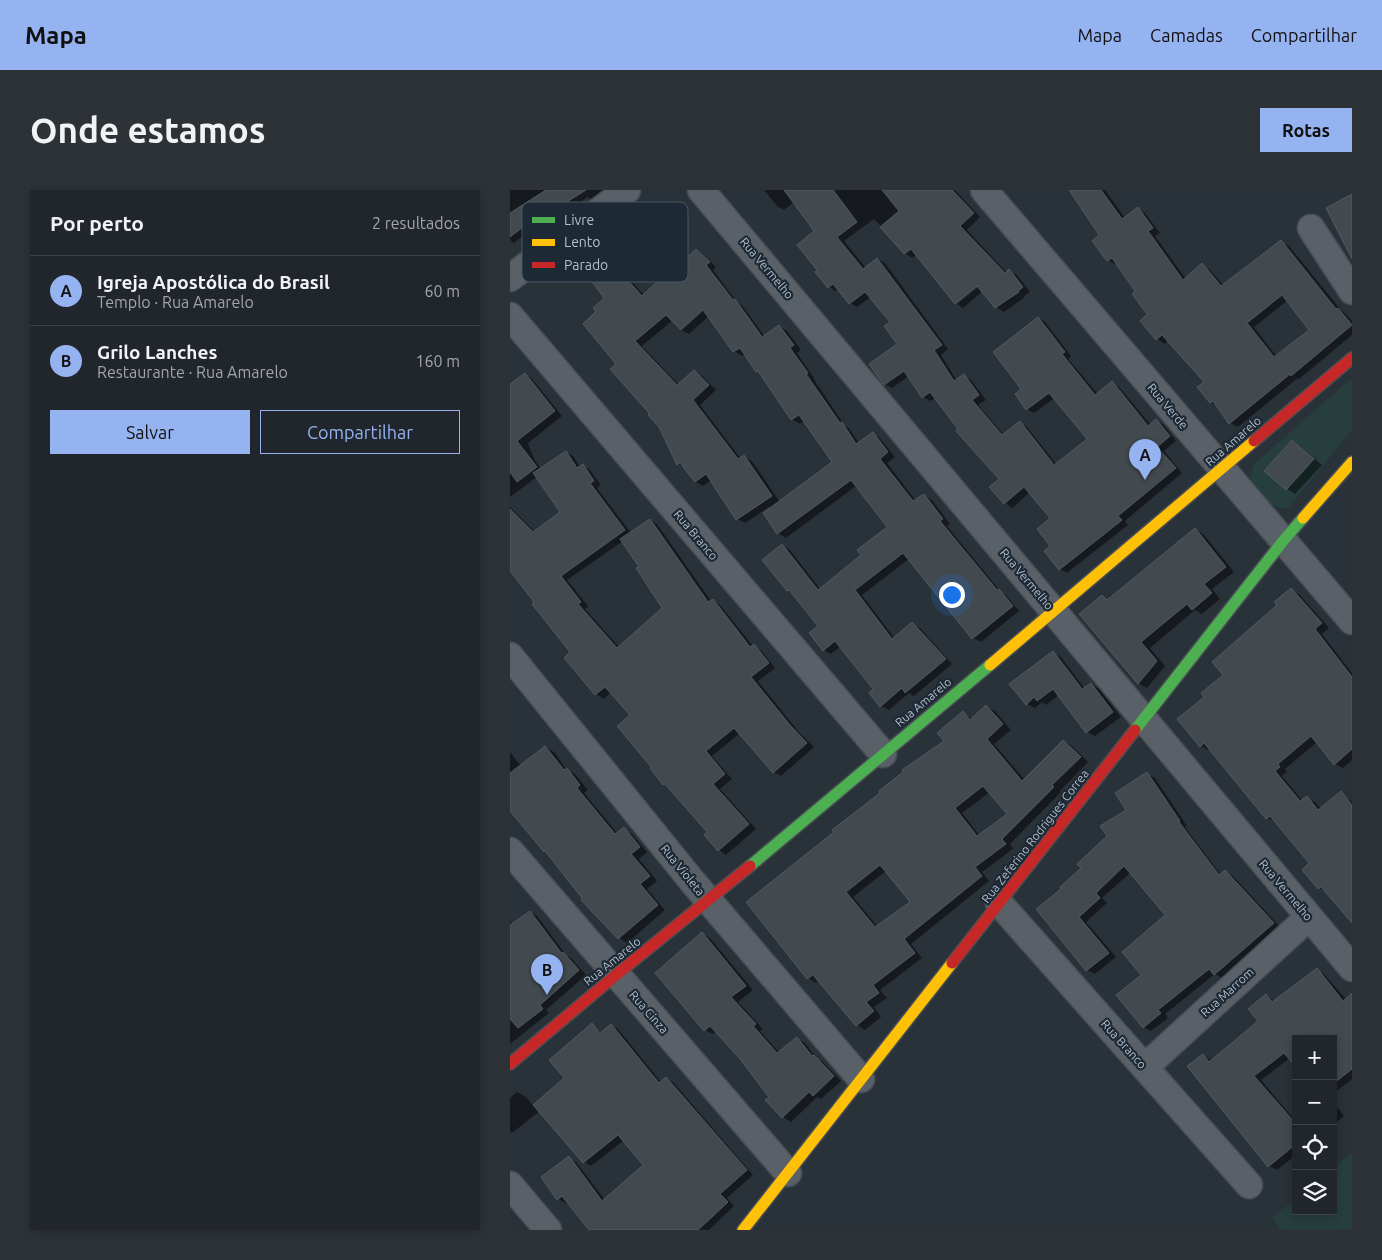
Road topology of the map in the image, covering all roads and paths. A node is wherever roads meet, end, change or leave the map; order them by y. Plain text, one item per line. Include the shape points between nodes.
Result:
1 (627, 190) edge
2 (701, 190) edge
3 (984, 190) edge
4 (611, 202) edge
5 (1311, 228) dead end
6 (522, 269) edge
7 (510, 278) edge
8 (1352, 291) edge
9 (510, 316) edge
10 (1352, 358) edge
11 (1352, 462) edge
12 (1222, 469) junction
13 (1284, 541) junction
14 (1053, 610) junction
15 (1352, 621) edge
16 (510, 656) edge
17 (1144, 720) junction
18 (883, 754) junction
19 (510, 850) edge
20 (708, 901) junction
21 (999, 903) junction
22 (1309, 917) junction
23 (1352, 968) edge
24 (617, 974) junction
25 (510, 1064) edge
26 (1145, 1067) junction
27 (862, 1079) junction
28 (788, 1172) junction
29 (1250, 1185) dead end
30 (510, 1186) edge
31 (548, 1230) edge
32 (743, 1230) edge

1 - 4 street
2 - 14 street, Rua Vermelho
3 - 12 street, Rua Verde
5 - 8 street
6 - 7 street
9 - 18 street, Rua Branco
10 - 12 street, Rua Amarelo
11 - 13 street, Rua Zeferino Rodrigues Correa
12 - 13 street, Rua Verde
12 - 14 street, Rua Amarelo
13 - 15 street, Rua Verde
13 - 17 street, Rua Zeferino Rodrigues Correa
14 - 17 street, Rua Vermelho
14 - 18 street, Rua Amarelo
16 - 20 street, Rua Violeta
17 - 21 street, Rua Zeferino Rodrigues Correa
17 - 22 street, Rua Vermelho
18 - 20 street, Rua Amarelo
19 - 24 street, Rua Cinza
20 - 24 street, Rua Amarelo
20 - 27 street, Rua Violeta
21 - 26 street, Rua Branco
21 - 27 street, Rua Zeferino Rodrigues Correa
22 - 23 street, Rua Vermelho
22 - 26 street, Rua Marrom
24 - 25 street, Rua Amarelo
24 - 28 street, Rua Cinza
26 - 29 street, Rua Branco
27 - 28 street, Rua Zeferino Rodrigues Correa
28 - 32 street, Rua Zeferino Rodrigues Correa
30 - 31 street

